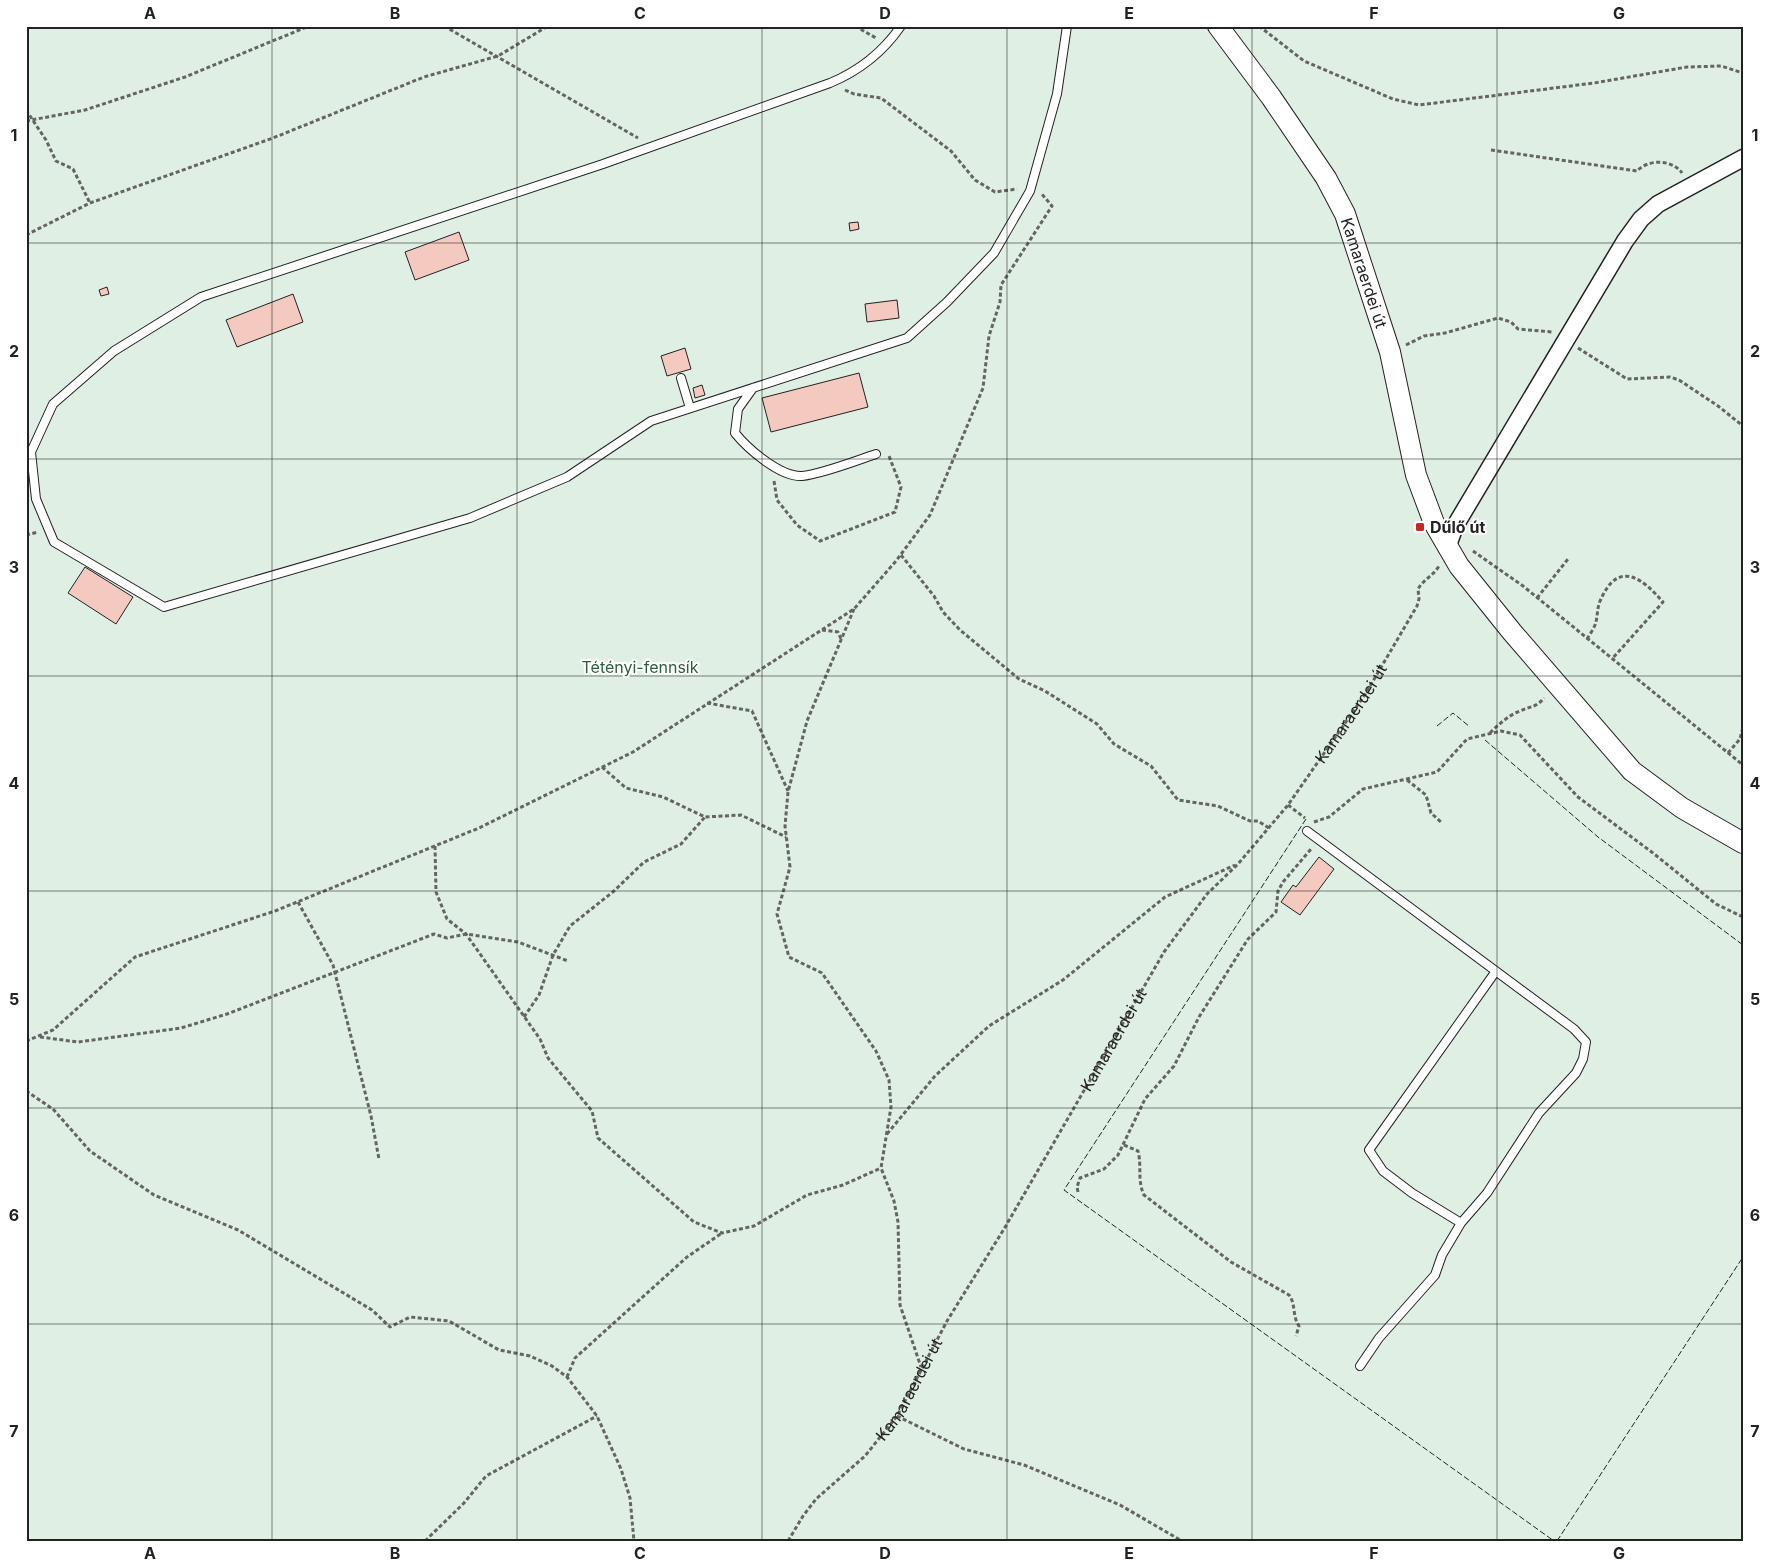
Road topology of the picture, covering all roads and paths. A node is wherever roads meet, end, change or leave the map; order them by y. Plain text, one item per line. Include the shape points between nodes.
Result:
1 (309, 26) edge
2 (444, 26) edge
3 (548, 26) edge
4 (855, 26) edge
5 (901, 26) edge
6 (1067, 26) edge
7 (1218, 26) edge
8 (1259, 26) edge
9 (885, 47) junction
10 (498, 56) junction
11 (1743, 73) edge
12 (830, 83) junction
13 (26, 110) edge
14 (26, 121) edge
15 (34, 121) junction
16 (654, 147) junction
17 (1491, 150) dead end
18 (1743, 158) edge
19 (1689, 187) junction
20 (1030, 191) junction
21 (90, 203) junction
22 (26, 235) edge
23 (1565, 339) junction
24 (1390, 352) junction
25 (681, 378) dead end
26 (753, 388) junction
27 (690, 408) junction
28 (1743, 426) edge
29 (876, 454) joint
30 (772, 466) junction
31 (1469, 545) dead end
32 (1448, 548) junction
33 (900, 555) junction
34 (1568, 558) dead end
35 (1537, 598) junction
36 (854, 609) junction
37 (820, 630) junction
38 (1587, 639) junction
39 (842, 642) junction
40 (1612, 660) junction
41 (1544, 698) dead end
42 (707, 703) junction
43 (1743, 727) edge
44 (1490, 733) junction
45 (1728, 753) junction
46 (1743, 765) edge
47 (602, 767) junction
48 (1406, 780) junction
49 (788, 792) junction
50 (1288, 806) junction
51 (705, 817) junction
52 (1441, 822) dead end
53 (1270, 828) junction
54 (1307, 831) dead end
55 (1314, 836) junction
56 (786, 837) junction
57 (1743, 843) edge
58 (434, 846) junction
59 (1238, 864) junction
60 (298, 902) junction
61 (1743, 917) edge
62 (466, 934) junction
63 (553, 955) junction
64 (568, 961) dead end
65 (335, 971) junction
66 (1496, 971) junction
67 (524, 1017) junction
68 (38, 1037) junction
69 (26, 1040) edge
70 (26, 1091) edge
71 (886, 1135) junction
72 (1124, 1145) junction
73 (379, 1159) dead end
74 (881, 1168) junction
75 (1078, 1192) dead end
76 (1461, 1223) junction
77 (722, 1233) junction
78 (1296, 1336) dead end
79 (1360, 1366) dead end
80 (922, 1368) junction
81 (567, 1377) junction
82 (597, 1416) junction
83 (897, 1416) junction
84 (425, 1541) edge
85 (634, 1541) edge
86 (788, 1541) edge
87 (1182, 1541) edge

1 - 15 path via 185,77 85,110
2 - 10 path
3 - 10 path
4 - 9 path via 879,39
5 - 9 lane
6 - 20 lane via 1057,94
7 - 24 street, Kamaraerdei út via 1326,178 1344,214
8 - 11 path via 1304,61 1393,99 1419,106 1688,67 1722,66
9 - 12 lane via 851,74
10 - 16 path
10 - 21 path via 424,77 273,138
12 - 16 lane
12 - 20 path via 854,94 881,98 951,151 975,180 996,192 1012,189
13 - 15 path
14 - 15 path
15 - 21 path via 56,162 73,169
16 - 27 lane via 201,297 114,351 53,404 31,452 36,499 54,542 164,607 470,518 567,477 651,421
17 - 19 path via 1637,171 1653,162 1668,164 1680,170
18 - 19 street
19 - 23 street via 1658,204 1641,219
20 - 26 lane via 994,253 907,338
20 - 33 path via 1042,193 1052,206 1001,285 1000,302 989,336 983,388 930,514
21 - 22 path
23 - 24 path via 1544,330 1518,329 1511,322 1498,318 1424,336
23 - 28 path via 1626,379 1670,377 1679,380
23 - 32 street via 1455,526
24 - 32 street, Kamaraerdei út via 1416,475 1434,523
25 - 27 lane
26 - 27 lane
26 - 30 lane via 738,408 735,434 748,450
29 - 30 lane via 800,476
29 - 30 path via 888,455 901,487 895,512 820,542 797,525 777,500
31 - 35 path
32 - 50 path, Kamaraerdei út via 1438,568 1418,589 1417,606 1366,693
32 - 57 street, Kamaraerdei út via 1512,632 1632,771 1682,808
33 - 36 path
33 - 53 path via 960,630 1019,679 1045,691 1097,724 1114,744 1151,766 1178,800 1218,806
34 - 35 path
35 - 38 path
36 - 37 path
36 - 39 path
37 - 39 path via 838,632
37 - 42 path
38 - 40 path
38 - 40 path via 1596,624 1601,598 1611,583 1628,576 1648,585 1663,602
39 - 49 path via 807,721
40 - 45 path
41 - 44 path via 1538,706 1519,711 1502,721
42 - 47 path via 633,752
42 - 49 path via 752,711
43 - 45 path via 1740,739
44 - 48 path via 1467,739 1437,772
44 - 61 path via 1501,731 1520,735 1578,797 1716,904
45 - 46 path
47 - 51 path via 626,788 663,797
47 - 58 path via 479,828
48 - 50 path via 1363,789 1329,817 1307,825 1303,815
48 - 52 path via 1426,795 1431,813
49 - 56 path
50 - 53 path, Kamaraerdei út
51 - 56 path via 741,815
51 - 63 path via 681,844 644,862 570,926
53 - 59 path, Kamaraerdei út
54 - 55 lane
55 - 66 lane
55 - 72 path via 1311,849 1278,891 1276,912 1248,939 1174,1066 1139,1109
56 - 71 path via 790,867 777,914 790,957 822,973 876,1051 891,1090
58 - 60 path
58 - 62 path via 436,892 447,919
59 - 71 path via 1165,897 1063,980 989,1026 935,1076
59 - 80 path, Kamaraerdei út via 1207,894 1164,952
60 - 65 path
60 - 68 path via 135,956 53,1030
62 - 63 path via 518,942
62 - 65 path via 447,938 434,934
62 - 67 path
63 - 64 path
63 - 67 path via 539,995
65 - 68 path via 227,1014 181,1028 78,1042
65 - 73 path
66 - 76 lane via 1574,1029 1586,1042 1584,1059 1576,1073 1539,1113 1487,1193
66 - 76 lane via 1369,1150 1383,1171
67 - 77 path via 540,1039 548,1058 592,1111 598,1138 694,1222
68 - 69 path
70 - 81 path via 53,1109 90,1151 154,1195 238,1230 372,1310 390,1327 410,1317 449,1321 500,1350 530,1356
71 - 74 path
72 - 75 path via 1104,1169 1080,1178
72 - 78 path via 1138,1151 1139,1184 1144,1195 1231,1262 1289,1294 1293,1300 1294,1319 1299,1326
74 - 77 path via 843,1185 807,1195 754,1226
74 - 80 path via 898,1222 900,1305
76 - 79 lane via 1434,1275 1378,1338
77 - 81 path via 687,1257 575,1358
80 - 83 path, Kamaraerdei út
81 - 82 path
82 - 84 path via 486,1476
82 - 85 path via 630,1498
83 - 86 path, Kamaraerdei út via 865,1456 816,1499
83 - 87 path via 964,1449 1024,1465 1120,1505

